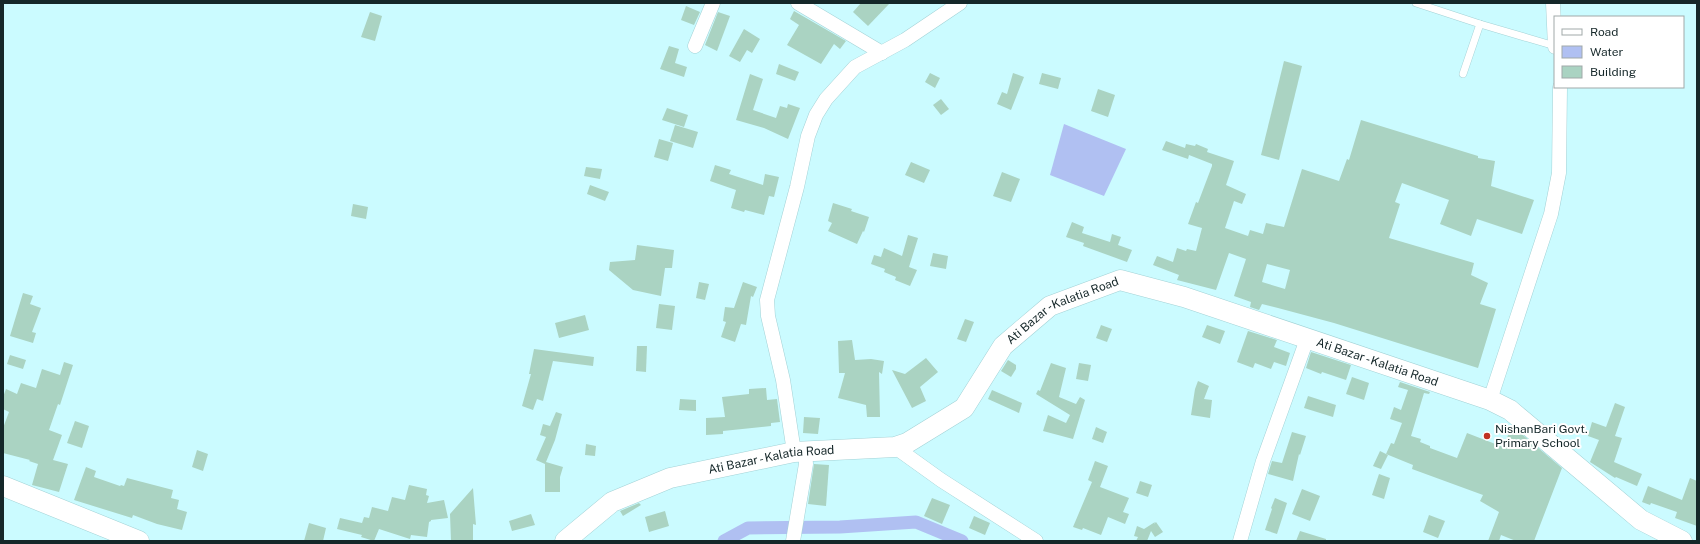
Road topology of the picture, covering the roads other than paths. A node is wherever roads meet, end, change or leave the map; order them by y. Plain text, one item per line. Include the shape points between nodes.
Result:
1 (713, 3) edge
2 (798, 3) edge
3 (960, 3) edge
4 (1416, 3) edge
5 (1553, 3) edge
6 (1480, 24) junction
7 (1554, 24) edge
8 (695, 46) dead end
9 (1554, 46) edge
10 (882, 53) junction
11 (1463, 74) dead end
12 (1560, 88) edge
13 (1306, 339) junction
14 (1490, 400) junction
15 (895, 447) junction
16 (799, 451) junction
17 (3, 486) edge
18 (567, 540) edge
19 (139, 541) edge
20 (793, 541) edge
21 (1036, 541) edge
22 (1240, 541) edge
23 (1682, 541) edge

1 - 8 street
2 - 10 street
3 - 10 street
4 - 6 lane
5 - 7 street
6 - 9 lane
6 - 11 lane
10 - 16 street via 855,67 826,99 816,115 808,136 767,300 768,316
12 - 14 street via 1559,173 1550,214
13 - 14 main road, Ati Bazar - Kalatia Road
13 - 15 main road, Ati Bazar - Kalatia Road via 1184,297 1120,280 1050,306 1003,346 964,408 907,443
13 - 22 street via 1263,461
14 - 23 main road, Ati Bazar - Kalatia Road via 1510,410 1641,520
15 - 16 main road, Ati Bazar - Kalatia Road
15 - 21 street
16 - 18 main road, Ati Bazar - Kalatia Road via 670,478 612,502
16 - 20 street via 806,464
17 - 19 main road

